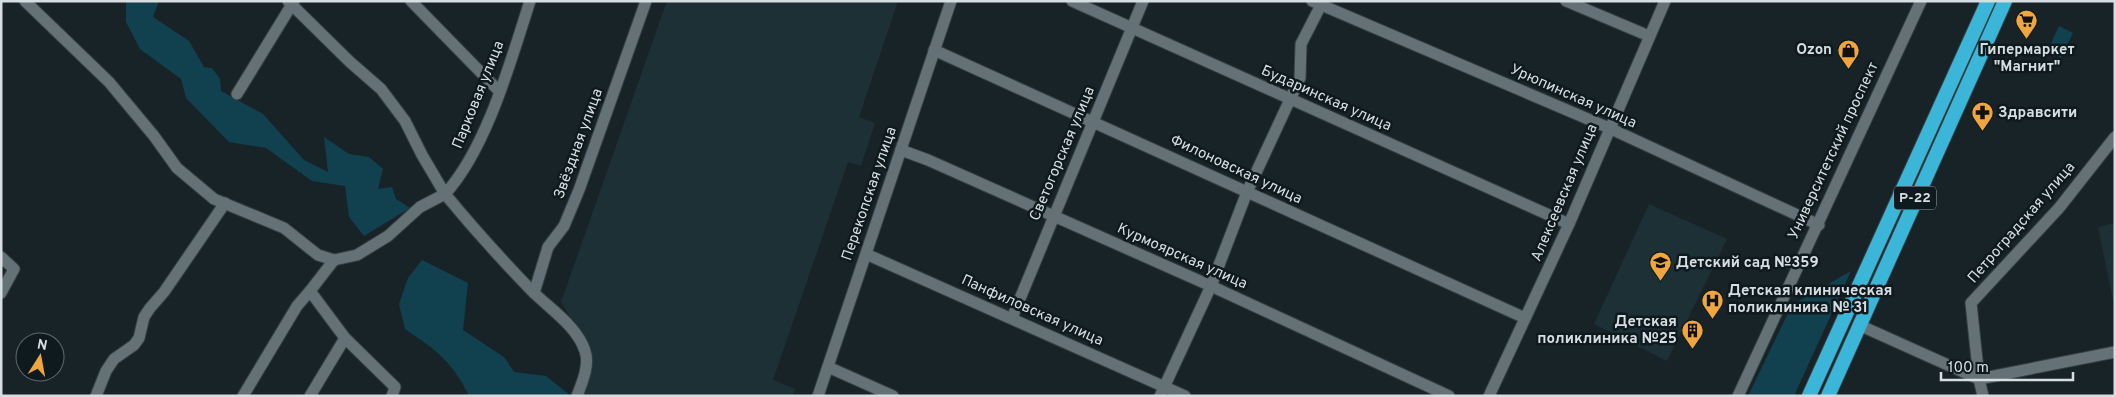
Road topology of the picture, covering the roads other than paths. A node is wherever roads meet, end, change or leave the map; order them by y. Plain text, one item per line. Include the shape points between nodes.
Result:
1 (25, 1) edge
2 (411, 1) edge
3 (530, 1) edge
4 (646, 1) edge
5 (950, 1) edge
6 (1072, 1) edge
7 (1143, 1) edge
8 (1566, 1) edge
9 (1665, 1) edge
10 (1921, 1) edge
11 (1988, 1) edge
12 (2005, 1) edge
13 (291, 2) edge
14 (1319, 3) edge
15 (1132, 28) junction
16 (1649, 36) junction
17 (934, 50) junction
18 (499, 91) junction
19 (237, 94) dead end
20 (1291, 99) junction
21 (1094, 121) junction
22 (1609, 128) junction
23 (2115, 137) edge
24 (901, 150) junction
25 (1247, 192) junction
26 (445, 194) junction
27 (225, 203) junction
28 (1053, 216) junction
29 (1569, 224) junction
30 (1819, 225) junction
31 (866, 254) junction
32 (1, 257) edge
33 (334, 260) junction
34 (1210, 286) junction
35 (310, 290) junction
36 (2, 291) edge
37 (534, 293) junction
38 (1012, 318) junction
39 (1525, 318) junction
40 (1859, 325) junction
41 (345, 338) junction
42 (2115, 352) edge
43 (828, 367) junction
44 (1979, 379) junction
45 (1162, 391) edge
46 (96, 396) edge
47 (243, 396) edge
48 (310, 396) edge
49 (392, 396) edge
50 (578, 396) edge
51 (818, 396) edge
52 (893, 396) edge
53 (1185, 396) edge
54 (1449, 396) edge
55 (1489, 396) edge
56 (1738, 396) edge
57 (1808, 396) edge
58 (1828, 396) edge
59 (1983, 396) edge

1 - 27 street via 109,82 177,168 214,199
2 - 18 street
3 - 18 street, Парковая улица
4 - 37 street, Звёздная улица via 579,190 564,226 548,247
5 - 17 street, Перекопская улица
6 - 15 street, Бударинская улица
7 - 15 street, Светогорская улица
8 - 16 street
9 - 16 street, Алексеевская улица
10 - 30 street, Университетский проспект
11 - 57 highway, Р-22
12 - 40 highway, Р-22
13 - 19 street
13 - 26 street via 381,89 405,121
14 - 20 street via 1301,44 1300,78
14 - 22 street, Урюпинская улица
15 - 20 street, Бударинская улица
15 - 21 street, Светогорская улица
16 - 22 street, Алексеевская улица
17 - 21 street, Филоновская улица
17 - 24 street, Перекопская улица
18 - 26 street, Парковая улица via 476,147 458,180
20 - 25 street
20 - 29 street, Бударинская улица
21 - 25 street, Филоновская улица
21 - 28 street, Светогорская улица
22 - 29 street, Алексеевская улица
22 - 30 street, Урюпинская улица
23 - 44 street, Петроградская улица via 2059,208 1971,303
24 - 28 street, Курмоярская улица
24 - 31 street, Перекопская улица
25 - 34 street
25 - 39 street, Филоновская улица
26 - 33 street via 420,207 388,236 357,255
26 - 37 street
27 - 33 street via 284,228 318,255
27 - 46 street via 144,317 139,338 114,359
28 - 34 street, Курмоярская улица
28 - 38 street, Светогорская улица
29 - 39 street, Алексеевская улица
30 - 56 street, Университетский проспект
31 - 38 street, Панфиловская улица
31 - 43 street, Перекопская улица
32 - 36 street via 14,269
33 - 35 street
34 - 45 street
34 - 54 street, Курмоярская улица
35 - 41 street
35 - 47 street
37 - 50 street via 562,318 580,340 586,364
38 - 45 street, Панфиловская улица
39 - 55 street, Алексеевская улица
40 - 44 street
40 - 58 highway, Р-22
41 - 48 street
41 - 49 street via 395,386
42 - 44 street
43 - 51 street, Перекопская улица
43 - 52 street
44 - 59 street, Петроградская улица
45 - 53 street, Панфиловская улица

